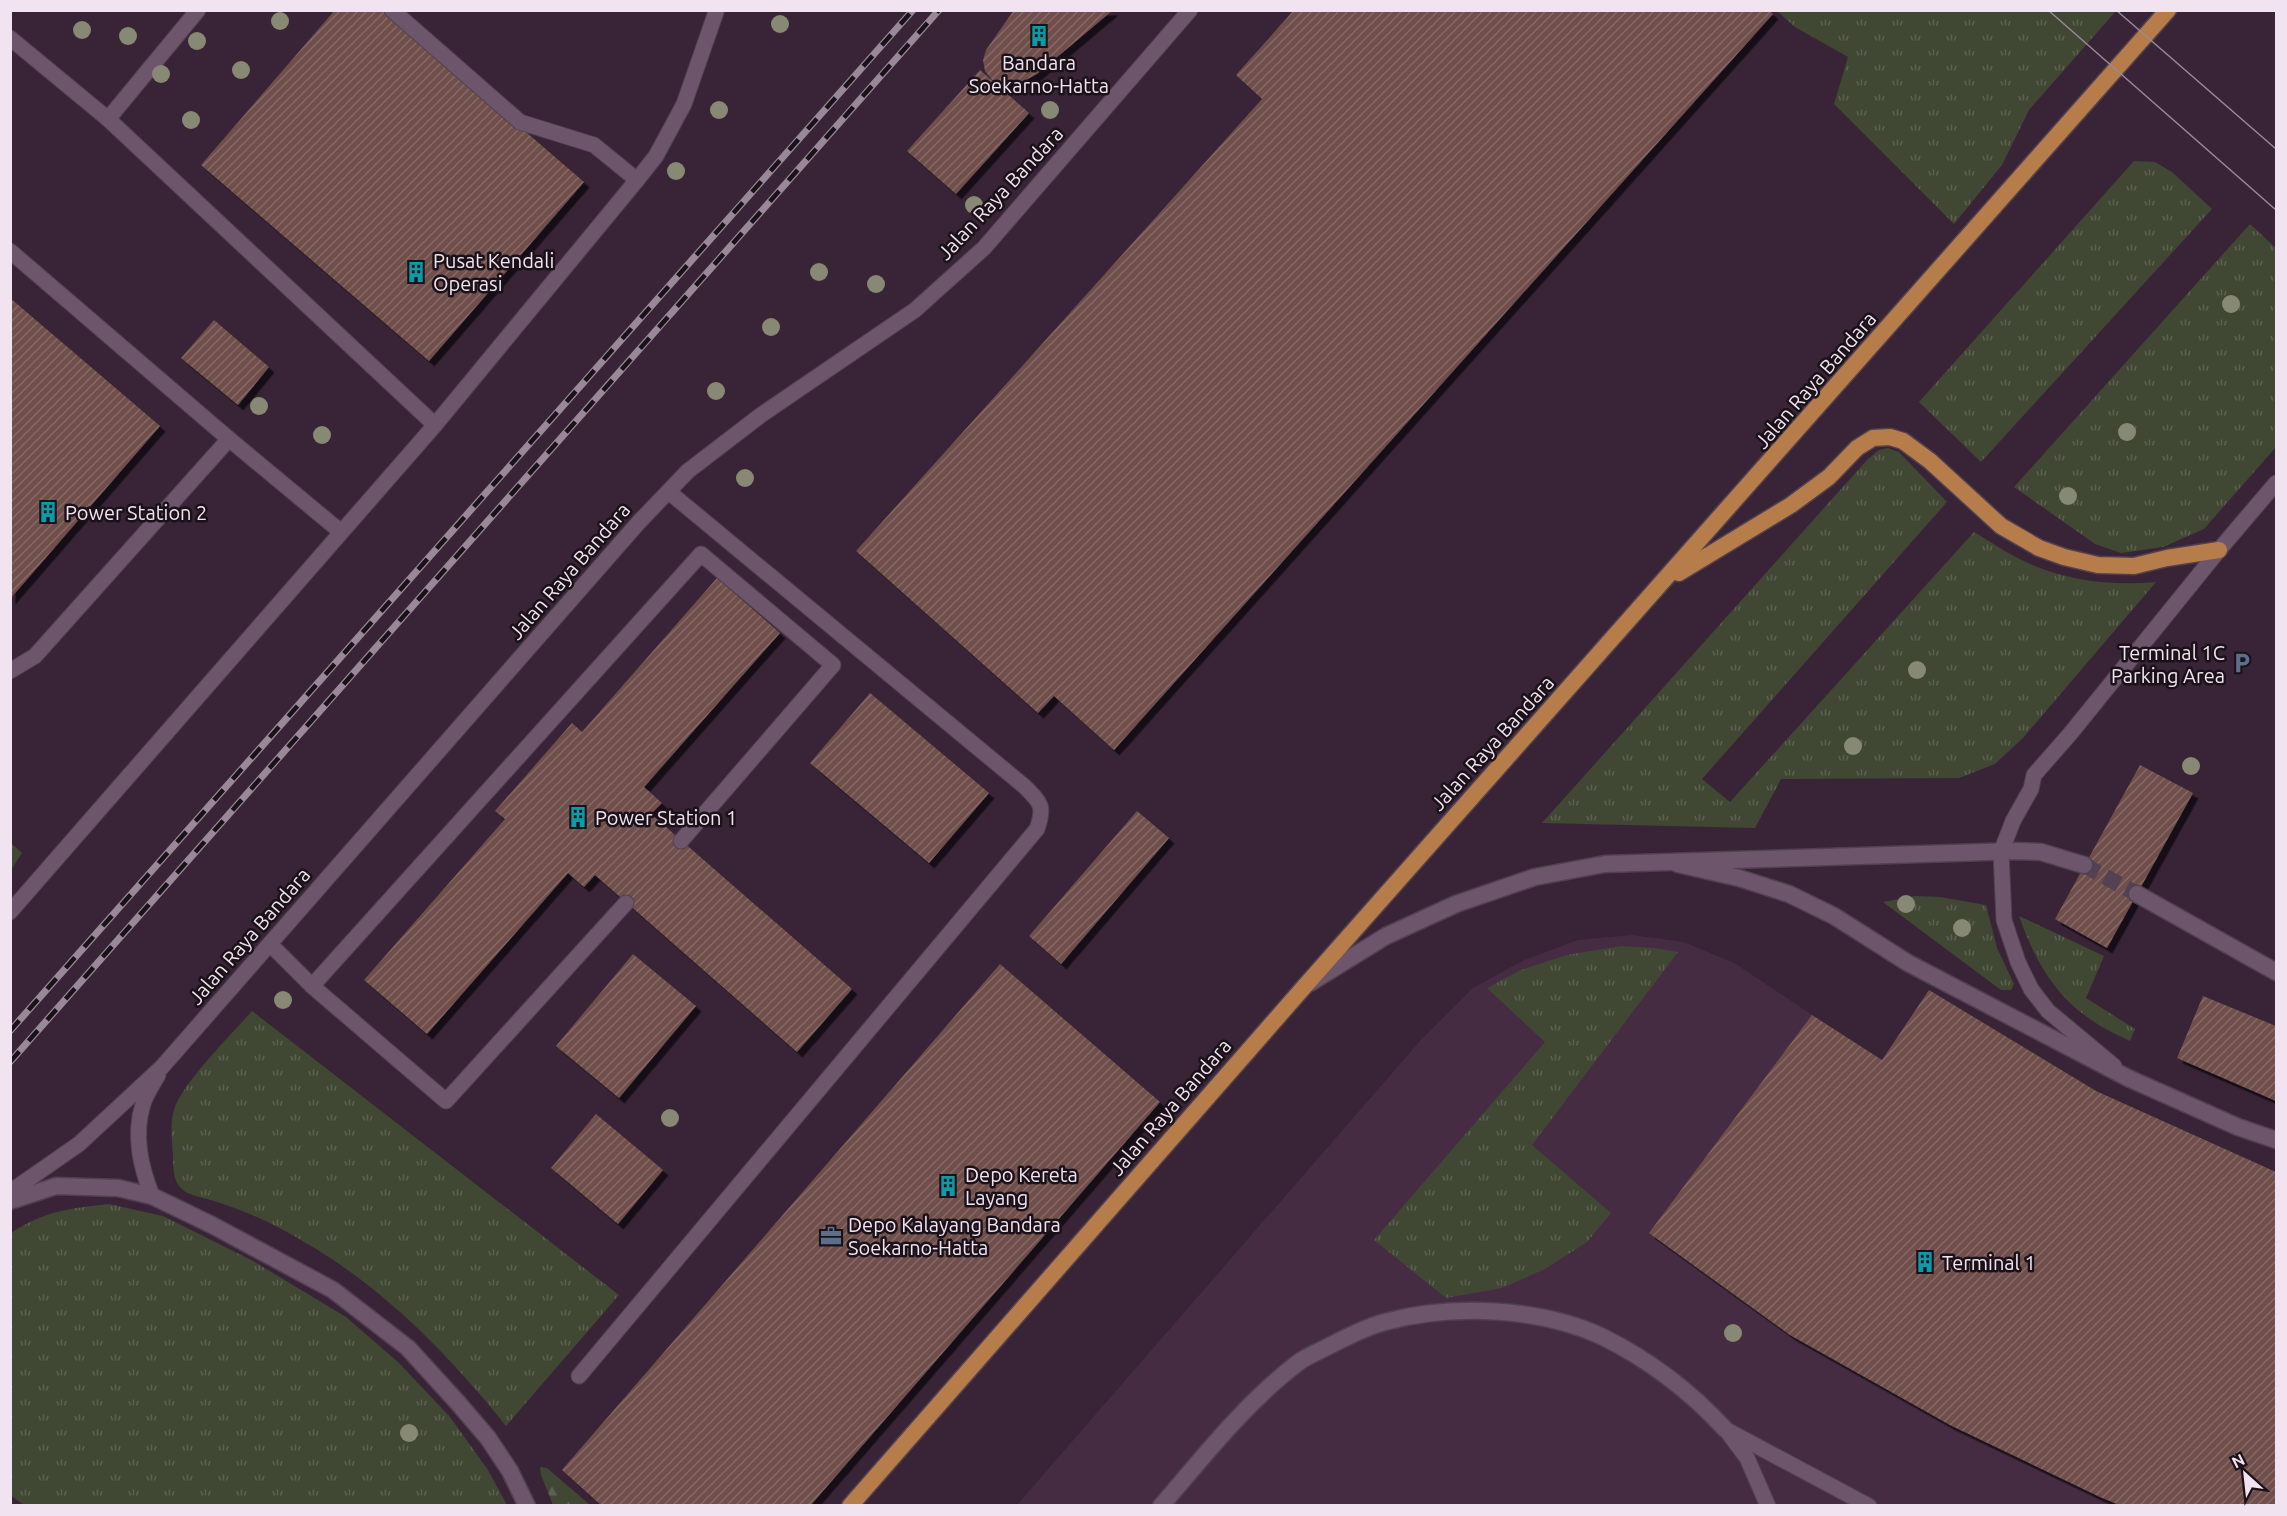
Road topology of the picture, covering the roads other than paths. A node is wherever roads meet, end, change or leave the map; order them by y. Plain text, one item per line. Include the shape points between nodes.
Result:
1 (198, 10) edge
2 (392, 10) edge
3 (1190, 10) edge
4 (2168, 10) edge
5 (716, 12) dead end
6 (10, 38) edge
7 (108, 119) junction
8 (637, 180) junction
9 (10, 250) edge
10 (435, 425) junction
11 (229, 439) junction
12 (2277, 483) edge
13 (669, 492) junction
14 (341, 532) junction
15 (2219, 550) junction
16 (1664, 582) junction
17 (10, 671) edge
18 (681, 841) dead end
19 (2001, 852) junction
20 (1665, 862) junction
21 (2084, 865) tunnel mouth
22 (2137, 894) tunnel mouth
23 (626, 903) dead end
24 (10, 912) edge
25 (270, 944) junction
26 (2277, 972) edge
27 (312, 986) junction
28 (1304, 987) junction
29 (162, 1067) junction
30 (2128, 1078) junction
31 (2277, 1140) edge
32 (10, 1192) edge
33 (153, 1196) junction
34 (10, 1201) edge
35 (579, 1376) dead end
36 (1725, 1429) junction
37 (527, 1506) edge
38 (850, 1506) edge
39 (1161, 1506) edge
40 (1768, 1506) edge
41 (1869, 1506) edge

1 - 7 lane
2 - 8 lane via 520,122 594,145
3 - 13 lane, Jalan Raya Bandara via 984,248 915,310 716,448
4 - 16 main road, Jalan Raya Bandara
5 - 8 lane via 684,104 656,156
6 - 7 lane
7 - 10 lane
8 - 10 lane
9 - 11 lane
10 - 14 lane
11 - 14 lane
11 - 17 lane via 35,656
12 - 15 lane
13 - 25 lane, Jalan Raya Bandara
13 - 35 lane via 1024,786 1039,801 1042,813 1029,838
14 - 24 lane
15 - 16 main road via 2134,566 2098,565 2064,557 2001,526 1930,461 1890,436 1873,438 1857,448 1829,477 1791,505
15 - 19 lane via 2034,775
16 - 28 main road, Jalan Raya Bandara
18 - 27 lane via 833,665 701,554
19 - 20 street
19 - 21 street via 2041,852
19 - 30 lane via 2004,920 2031,988 2048,1011
20 - 28 street via 1605,864 1535,877 1456,904 1386,936
20 - 30 street via 1789,894 1825,911 1908,963
22 - 26 street
23 - 27 lane via 446,1101
25 - 27 lane
25 - 29 lane, Jalan Raya Bandara
28 - 38 main road, Jalan Raya Bandara
29 - 32 lane, Jalan Raya Bandara via 80,1144
29 - 33 lane via 143,1104 138,1132 140,1156
30 - 31 street
33 - 34 street via 118,1188 56,1186
33 - 37 street via 333,1290 408,1348 488,1438
36 - 39 street via 1673,1380 1602,1337 1516,1313 1430,1313 1384,1322 1301,1361 1265,1390
36 - 40 lane via 1747,1458
36 - 41 lane

